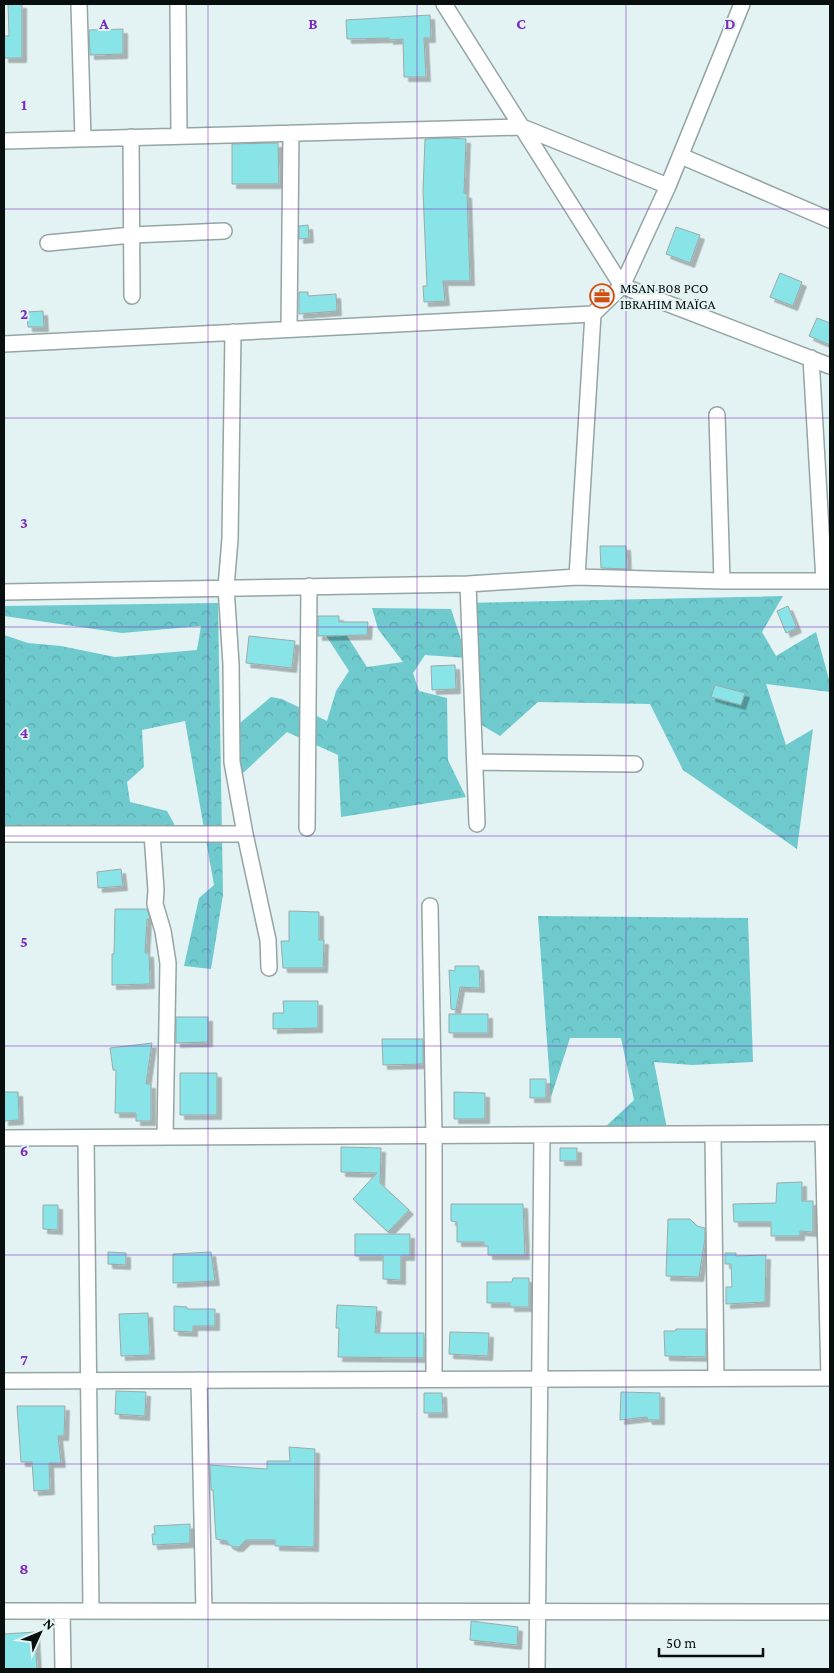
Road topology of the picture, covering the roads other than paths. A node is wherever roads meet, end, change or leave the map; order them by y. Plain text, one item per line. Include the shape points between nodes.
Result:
1 (79, 4) edge
2 (178, 4) edge
3 (444, 4) edge
4 (742, 4) edge
5 (522, 127) junction
6 (291, 133) junction
7 (180, 136) junction
8 (131, 137) junction
9 (83, 139) junction
10 (4, 141) edge
11 (681, 156) junction
12 (668, 186) junction
13 (830, 220) edge
14 (224, 231) dead end
15 (132, 235) junction
16 (48, 242) dead end
17 (622, 286) junction
18 (132, 296) dead end
19 (592, 314) junction
20 (289, 329) junction
21 (233, 332) junction
22 (4, 344) edge
23 (812, 358) junction
24 (830, 366) edge
25 (717, 415) dead end
26 (577, 578) junction
27 (722, 581) junction
28 (827, 581) edge
29 (468, 584) junction
30 (309, 586) junction
31 (226, 587) junction
32 (4, 592) edge
33 (474, 762) junction
34 (635, 764) dead end
35 (477, 824) dead end
36 (307, 828) dead end
37 (4, 834) edge
38 (152, 834) junction
39 (245, 834) junction
40 (430, 906) dead end
41 (269, 968) dead end
42 (827, 1133) edge
43 (713, 1134) junction
44 (542, 1135) junction
45 (434, 1136) junction
46 (165, 1137) junction
47 (4, 1138) edge
48 (86, 1138) junction
49 (716, 1378) junction
50 (829, 1378) edge
51 (434, 1379) junction
52 (540, 1379) junction
53 (199, 1380) junction
54 (4, 1381) edge
55 (89, 1381) junction
56 (4, 1611) edge
57 (62, 1611) junction
58 (91, 1611) junction
59 (204, 1611) junction
60 (537, 1612) junction
61 (830, 1612) edge
62 (63, 1669) edge
63 (537, 1669) edge

1 - 9 street
2 - 7 street
3 - 5 street
4 - 11 street
5 - 6 street
5 - 12 street
5 - 17 street
6 - 7 street
6 - 20 street
7 - 8 street
8 - 9 street
8 - 15 street
9 - 10 street
11 - 12 street
11 - 13 street
12 - 17 street
14 - 15 street
15 - 16 street
15 - 18 street
17 - 19 street
17 - 23 street
19 - 20 street
19 - 26 street
20 - 21 street
21 - 22 street
21 - 31 street via 230,539
23 - 24 street
23 - 28 street
25 - 27 street
26 - 27 street
26 - 29 street
27 - 28 street
29 - 30 street
29 - 33 street
30 - 31 street
30 - 36 street
31 - 32 street
31 - 39 street via 232,762
33 - 34 street
33 - 35 street
37 - 38 street
38 - 39 street
38 - 46 street via 155,904 168,963
39 - 41 street via 268,940
40 - 45 street
42 - 43 street
42 - 50 street
43 - 44 street
43 - 49 street
44 - 45 street
44 - 52 street
45 - 46 street
45 - 51 street
46 - 48 street
47 - 48 street
48 - 55 street
49 - 50 street
49 - 52 street
51 - 52 street
51 - 53 street
52 - 60 street
53 - 55 street
53 - 59 street
54 - 55 street
55 - 58 street
56 - 57 street
57 - 58 street
57 - 62 street
58 - 59 street
59 - 60 street
60 - 61 street
60 - 63 street

